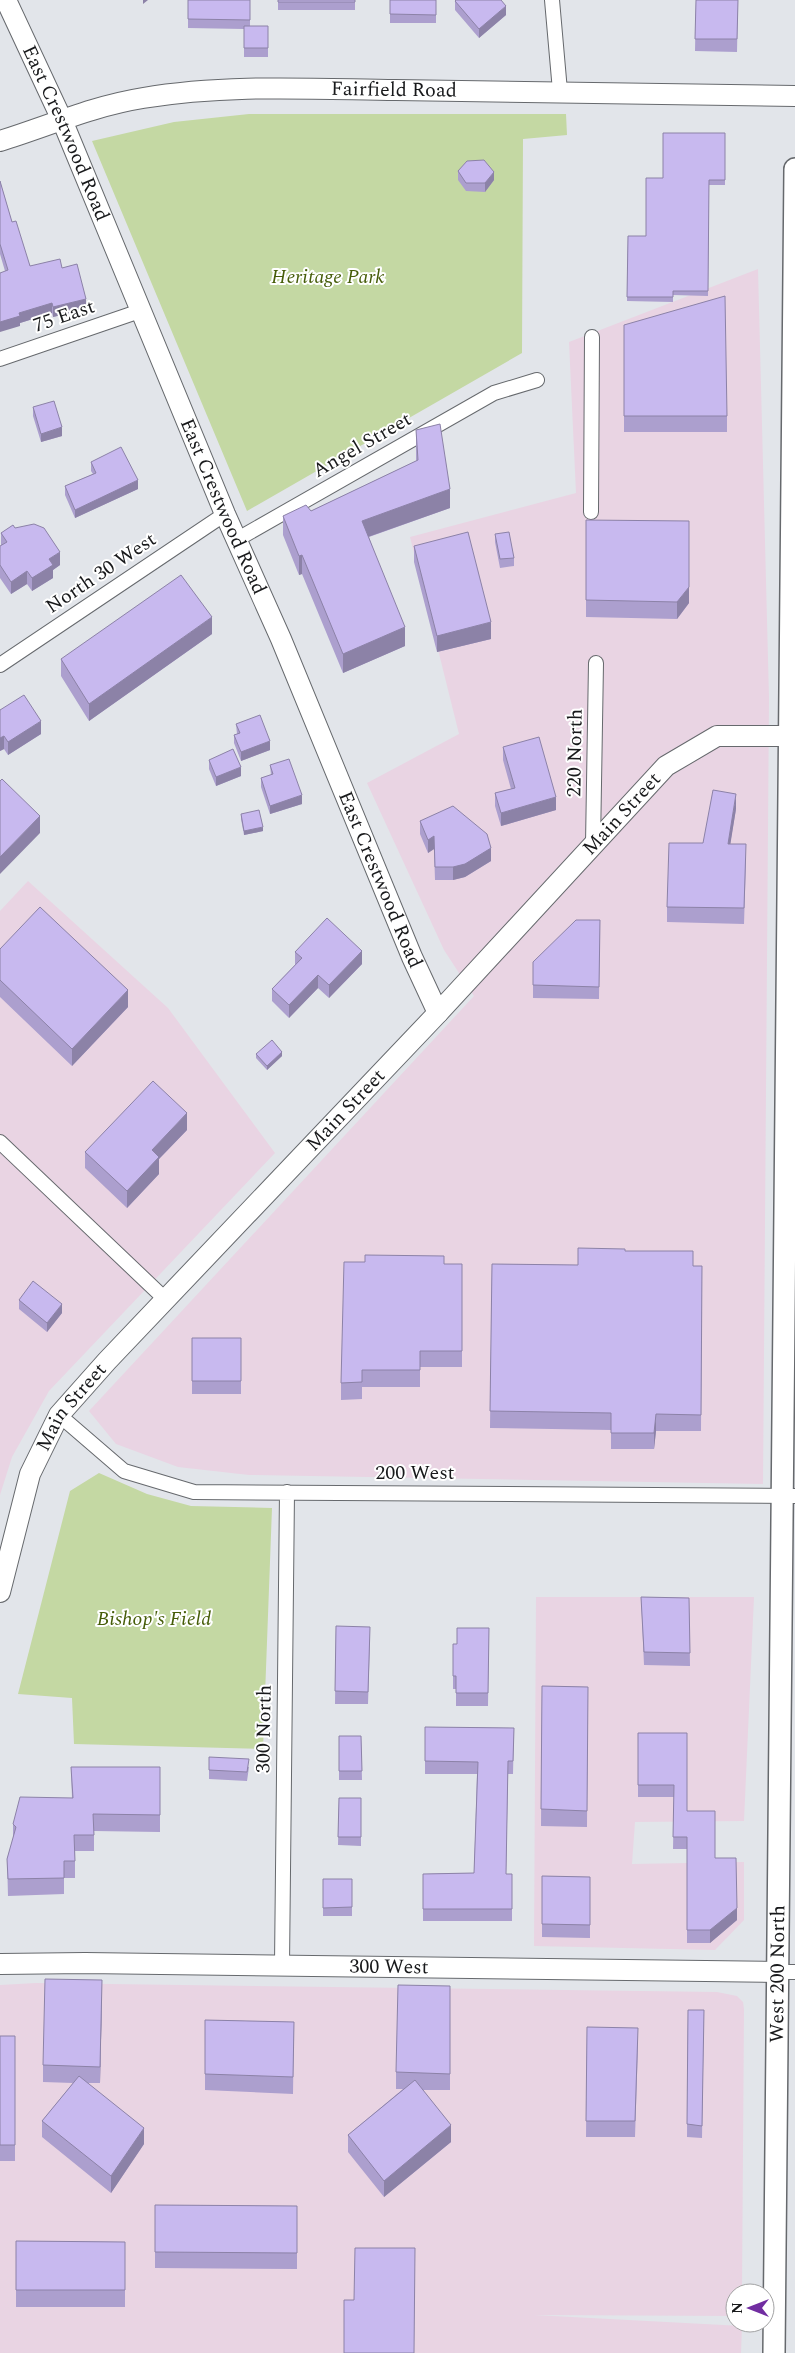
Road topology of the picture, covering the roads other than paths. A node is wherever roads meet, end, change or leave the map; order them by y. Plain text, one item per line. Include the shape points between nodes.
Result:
1 (6, 0) edge
2 (552, 0) edge
3 (560, 91) junction
4 (795, 96) edge
5 (62, 120) junction
6 (0, 140) edge
7 (795, 169) edge
8 (795, 236) edge
9 (140, 311) junction
10 (592, 337) dead end
11 (0, 359) edge
12 (537, 380) dead end
13 (591, 512) dead end
14 (225, 514) junction
15 (236, 540) junction
16 (596, 663) dead end
17 (0, 665) edge
18 (792, 736) edge
19 (593, 844) junction
20 (438, 1013) junction
21 (791, 1026) edge
22 (0, 1142) edge
23 (165, 1299) junction
24 (59, 1415) junction
25 (287, 1492) junction
26 (789, 1496) edge
27 (0, 1592) edge
28 (0, 1964) edge
29 (282, 1966) junction
30 (786, 1972) edge
31 (774, 2353) edge

1 - 5 street, East Crestwood Road
2 - 3 street
3 - 4 street, Fairfield Road
3 - 5 street, Fairfield Road via 240,88 141,98
5 - 6 street, Fairfield Road
5 - 9 street, East Crestwood Road
7 - 8 main road, West 200 North
8 - 18 main road, West 200 North
9 - 11 street, 75 East
9 - 14 street, East Crestwood Road
10 - 13 street
12 - 15 street, Angel Street via 494,393
14 - 15 street, East Crestwood Road
14 - 17 street, North 30 West
15 - 20 street, East Crestwood Road via 281,639
16 - 19 street, 220 North
18 - 19 street, Main Street via 717,736 666,766
18 - 21 main road, West 200 North
19 - 20 street, Main Street
20 - 23 street, Main Street
21 - 26 main road, West 200 North via 786,1205
22 - 23 street
23 - 24 street, Main Street
24 - 25 street, 200 West via 124,1471 194,1492
24 - 27 street, Main Street via 30,1474
25 - 26 street, 200 West
25 - 29 street, 300 North
26 - 30 main road, West 200 North
28 - 29 street, 300 West
29 - 30 street, 300 West
30 - 31 main road, West 200 North

